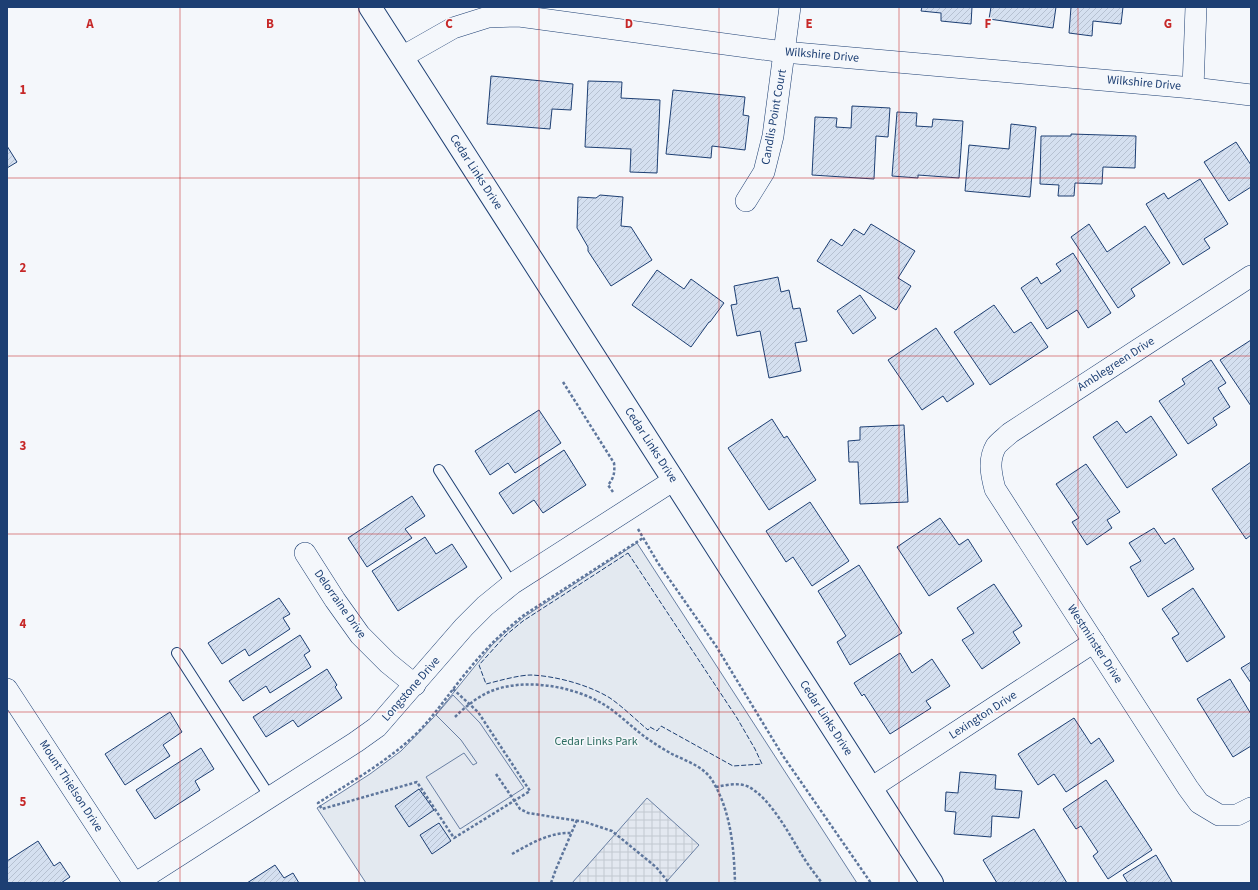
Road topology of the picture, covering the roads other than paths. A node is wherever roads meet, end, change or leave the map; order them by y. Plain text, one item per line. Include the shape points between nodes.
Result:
1 (370, 7) edge
2 (790, 7) edge
3 (1196, 7) edge
4 (784, 52) junction
5 (402, 57) junction
6 (1193, 88) junction
7 (1251, 95) edge
8 (746, 201) dead end
9 (1251, 276) edge
10 (990, 461) joint
11 (439, 470) dead end
12 (674, 480) junction
13 (305, 552) dead end
14 (512, 584) junction
15 (1094, 642) junction
16 (177, 653) dead end
17 (414, 684) junction
18 (9, 697) edge
19 (871, 788) junction
20 (270, 797) junction
21 (1251, 808) edge
22 (135, 883) edge
23 (932, 883) edge

1 - 5 street, Cedar Links Drive
2 - 4 street, Candlis Point Court
3 - 6 street
4 - 5 street, Wilkshire Drive via 519,16 488,18 453,28
4 - 6 street, Wilkshire Drive
4 - 8 street, Candlis Point Court via 773,136 764,172
5 - 12 street, Cedar Links Drive
6 - 7 street, Wilkshire Drive
9 - 10 street, Amblegreen Drive via 1010,433 997,445
10 - 15 street, Westminster Drive via 994,488
11 - 14 lane
12 - 14 street, Longstone Drive
12 - 19 street, Cedar Links Drive
13 - 17 street, Delorraine Drive via 360,635
14 - 17 street, Longstone Drive via 464,627
15 - 19 street, Lexington Drive
15 - 21 street, Westminster Drive via 1199,803 1219,815 1237,814
16 - 20 lane
17 - 20 street, Longstone Drive via 377,727
18 - 22 street, Mount Thielson Drive
19 - 23 street, Cedar Links Drive
20 - 22 street, Longstone Drive

